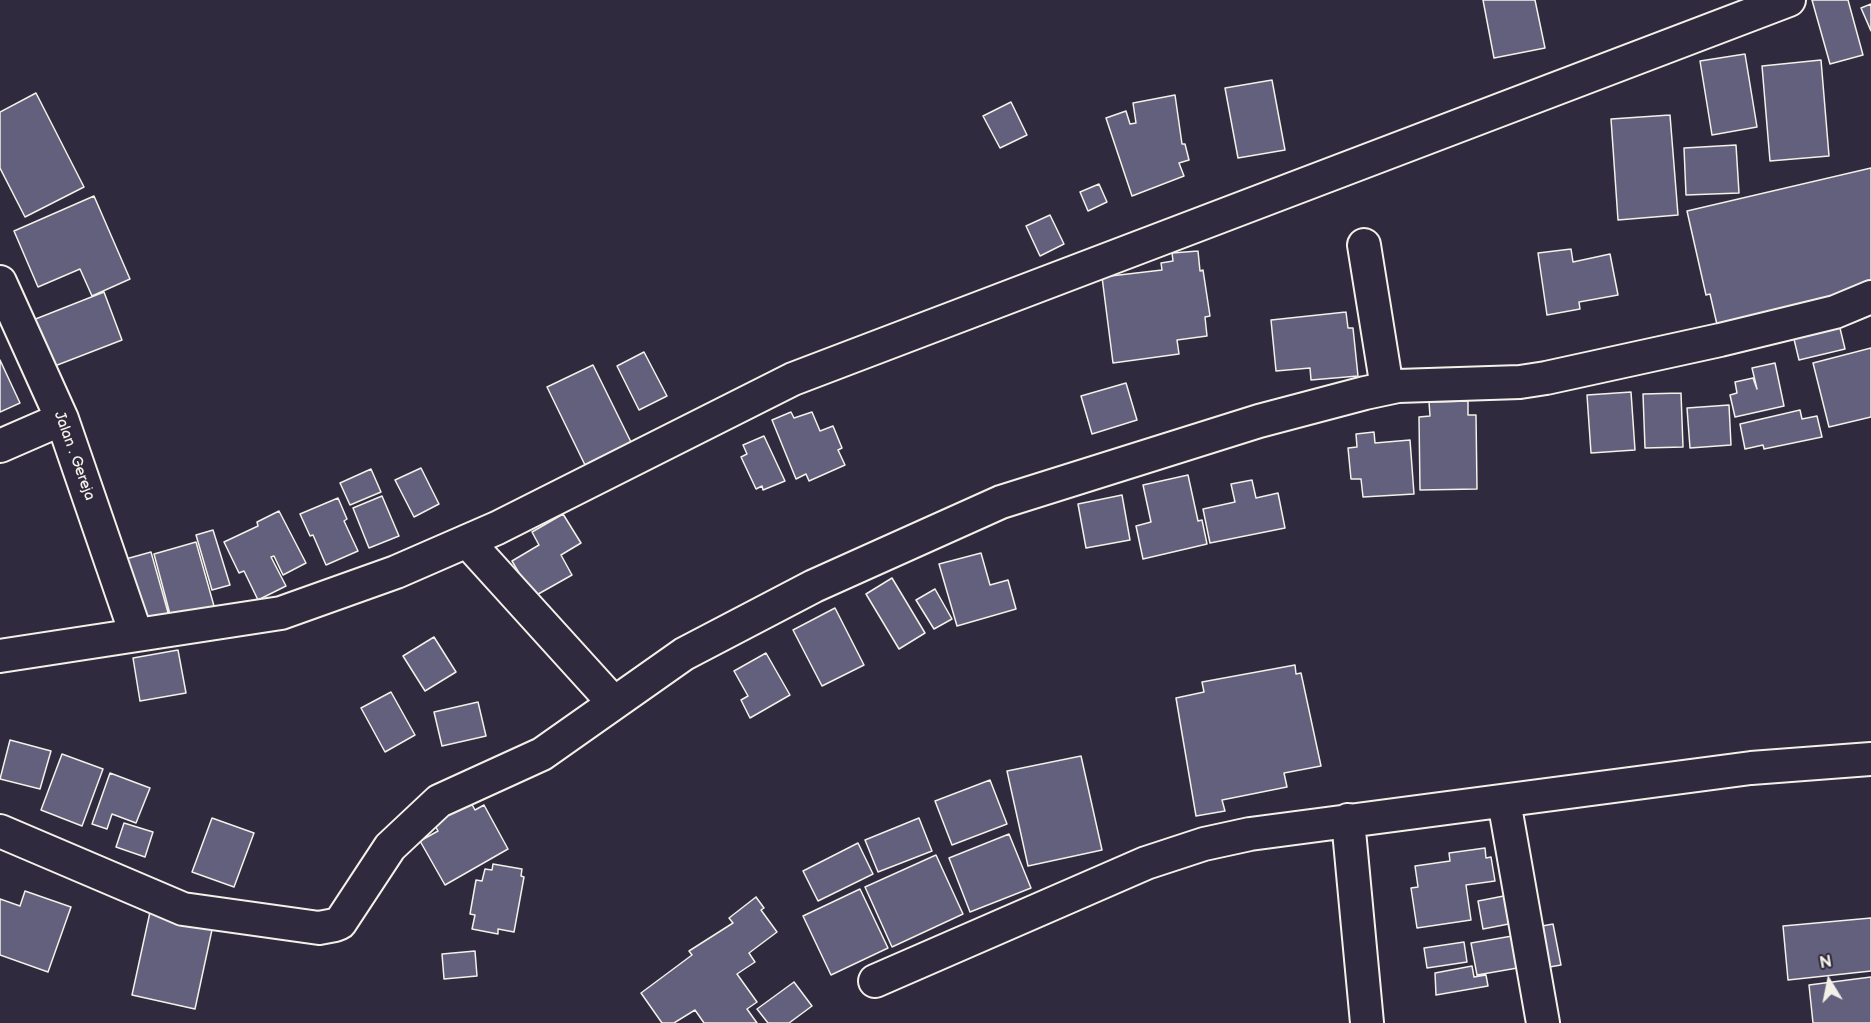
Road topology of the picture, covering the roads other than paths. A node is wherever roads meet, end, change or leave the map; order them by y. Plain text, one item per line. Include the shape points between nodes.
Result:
1 (1789, 0) edge
2 (1364, 245) dead end
3 (0, 282) edge
4 (1871, 297) edge
5 (1387, 388) junction
6 (62, 420) junction
7 (0, 446) edge
8 (467, 541) junction
9 (136, 634) junction
10 (0, 656) edge
11 (613, 702) junction
12 (1871, 759) edge
13 (1504, 801) junction
14 (1348, 820) junction
15 (0, 831) edge
16 (875, 981) dead end
17 (1367, 1023) edge
18 (1542, 1023) edge

1 - 8 street via 793,379
2 - 5 street
3 - 6 street, Jalan . Gereja
4 - 5 street via 1835,312 1546,378
5 - 11 street via 1259,421 1001,502 794,596 684,654
6 - 7 street
6 - 9 street, Jalan . Gereja
8 - 9 street via 396,572 281,612
8 - 11 street
9 - 10 street
11 - 15 street via 542,754 439,801 390,847 340,923 327,927 183,909
12 - 13 street via 1751,768
13 - 14 street
13 - 18 street
14 - 16 street via 1250,834 1146,862
14 - 17 street

